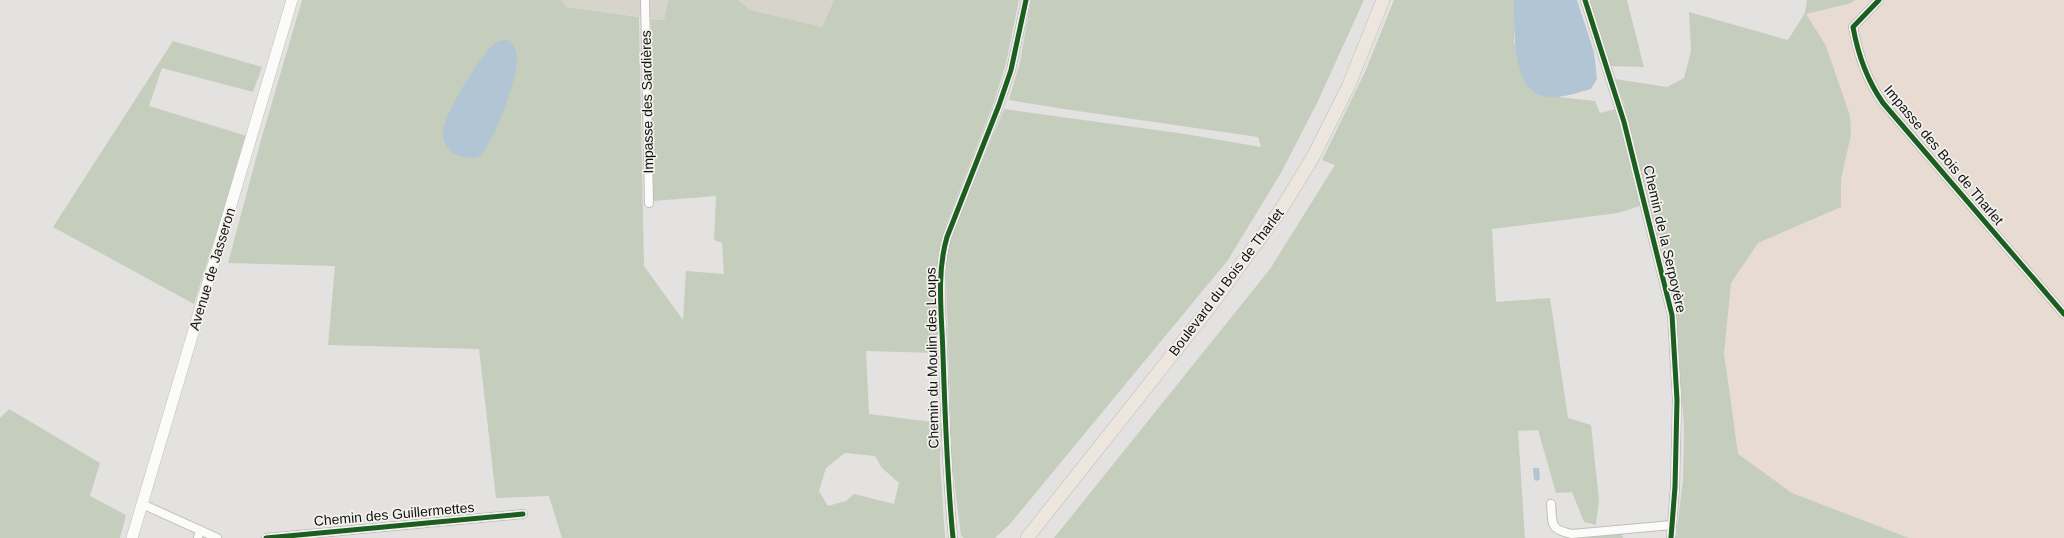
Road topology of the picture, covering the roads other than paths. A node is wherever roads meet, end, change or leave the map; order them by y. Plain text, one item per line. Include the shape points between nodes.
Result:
1 (292, 0) edge
2 (645, 0) edge
3 (1026, 0) edge
4 (1383, 0) edge
5 (1585, 0) edge
6 (1880, 0) edge
7 (649, 203) dead end
8 (2064, 314) edge
9 (142, 504) junction
10 (1551, 504) dead end
11 (523, 514) dead end
12 (1672, 525) junction
13 (199, 534) edge
14 (132, 538) edge
15 (217, 538) edge
16 (266, 538) edge
17 (953, 538) edge
18 (1027, 538) edge
19 (1671, 538) edge

1 - 9 main road, Avenue de Jasseron
2 - 7 street, Impasse des Sardières
3 - 17 street, Chemin du Moulin des Loups via 1011,70 1002,98 942,254 946,447
4 - 18 main road, Boulevard du Bois de Tharlet via 1348,87 1313,157 1282,208 1215,300
5 - 12 street, Chemin de la Serpoyère via 1624,122 1672,315 1677,400
6 - 8 street, Impasse des Bois de Tharlet via 1853,27 1863,67 1874,90
9 - 13 street
9 - 14 main road, Avenue de Jasseron
10 - 12 street via 1553,526 1558,531 1572,534
11 - 16 street, Chemin des Guillermettes
12 - 19 street, Chemin de la Serpoyère
13 - 15 street

